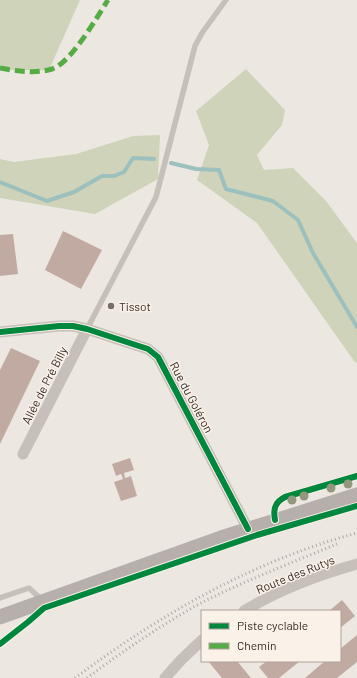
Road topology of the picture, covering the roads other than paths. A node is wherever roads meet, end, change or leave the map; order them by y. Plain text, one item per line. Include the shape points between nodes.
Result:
1 (226, 0) edge
2 (87, 329) junction
3 (0, 332) edge
4 (23, 454) dead end
5 (357, 495) edge
6 (248, 529) junction
7 (357, 564) edge
8 (0, 598) edge
9 (44, 601) junction
10 (246, 610) edge
11 (0, 617) edge
12 (201, 641) edge
13 (165, 678) edge

1 - 2 lane via 195,46 156,197
2 - 3 street, Rue du Goléron via 59,326
2 - 4 street, Allée de Pré Billy
2 - 6 street, Rue du Goléron via 148,349 158,357
5 - 6 main road
6 - 9 main road
7 - 10 street, Route des Rutys via 290,587
8 - 9 lane via 29,588
9 - 11 main road
12 - 13 street

